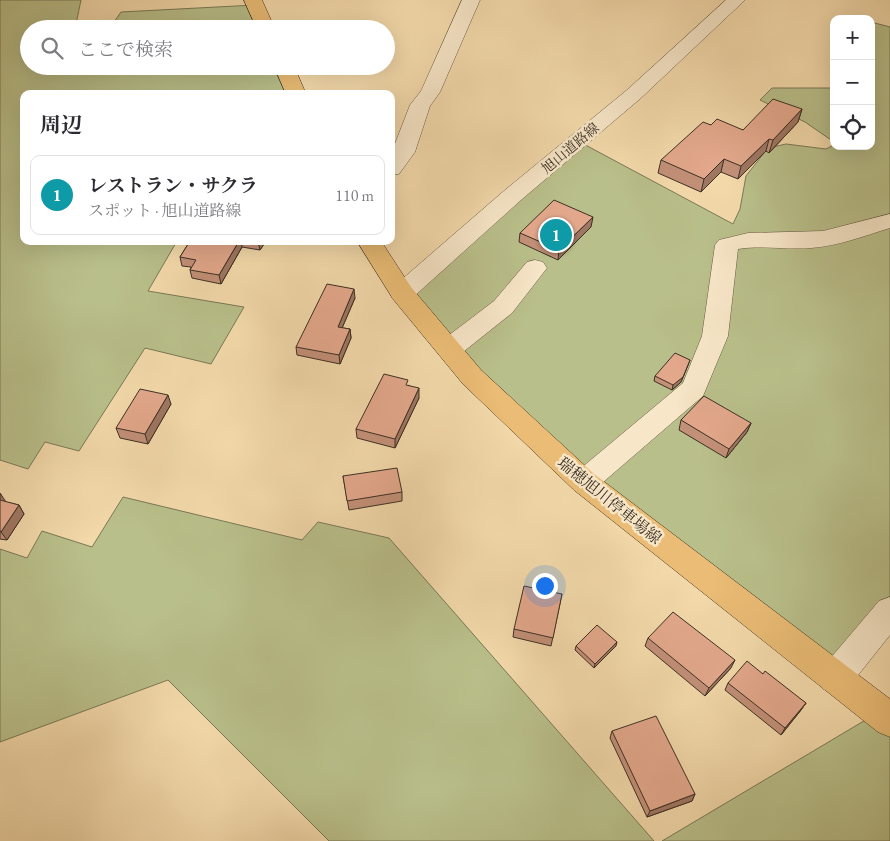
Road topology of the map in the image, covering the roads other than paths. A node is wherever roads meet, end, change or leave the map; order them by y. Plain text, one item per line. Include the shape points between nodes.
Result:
1 (253, 0) edge
2 (471, 0) edge
3 (736, 0) edge
4 (262, 20) edge
5 (288, 75) edge
6 (294, 90) edge
7 (395, 164) edge
8 (890, 221) edge
9 (372, 245) edge
10 (535, 268) dead end
11 (402, 293) junction
12 (449, 349) junction
13 (584, 482) junction
14 (890, 611) edge
15 (835, 678) junction
16 (890, 720) edge

1 - 4 main road
2 - 7 street via 430,92 420,105 404,152
3 - 11 street, 旭山道路線 via 634,94
5 - 6 main road
8 - 13 street via 823,240 738,240 727,245 715,336 694,389
9 - 11 main road, 瑞穂旭川停車場線
10 - 12 street via 503,306
11 - 12 main road, 瑞穂旭川停車場線
12 - 13 main road, 瑞穂旭川停車場線 via 472,377
13 - 15 main road, 瑞穂旭川停車場線
14 - 15 street
15 - 16 main road, 瑞穂旭川停車場線

